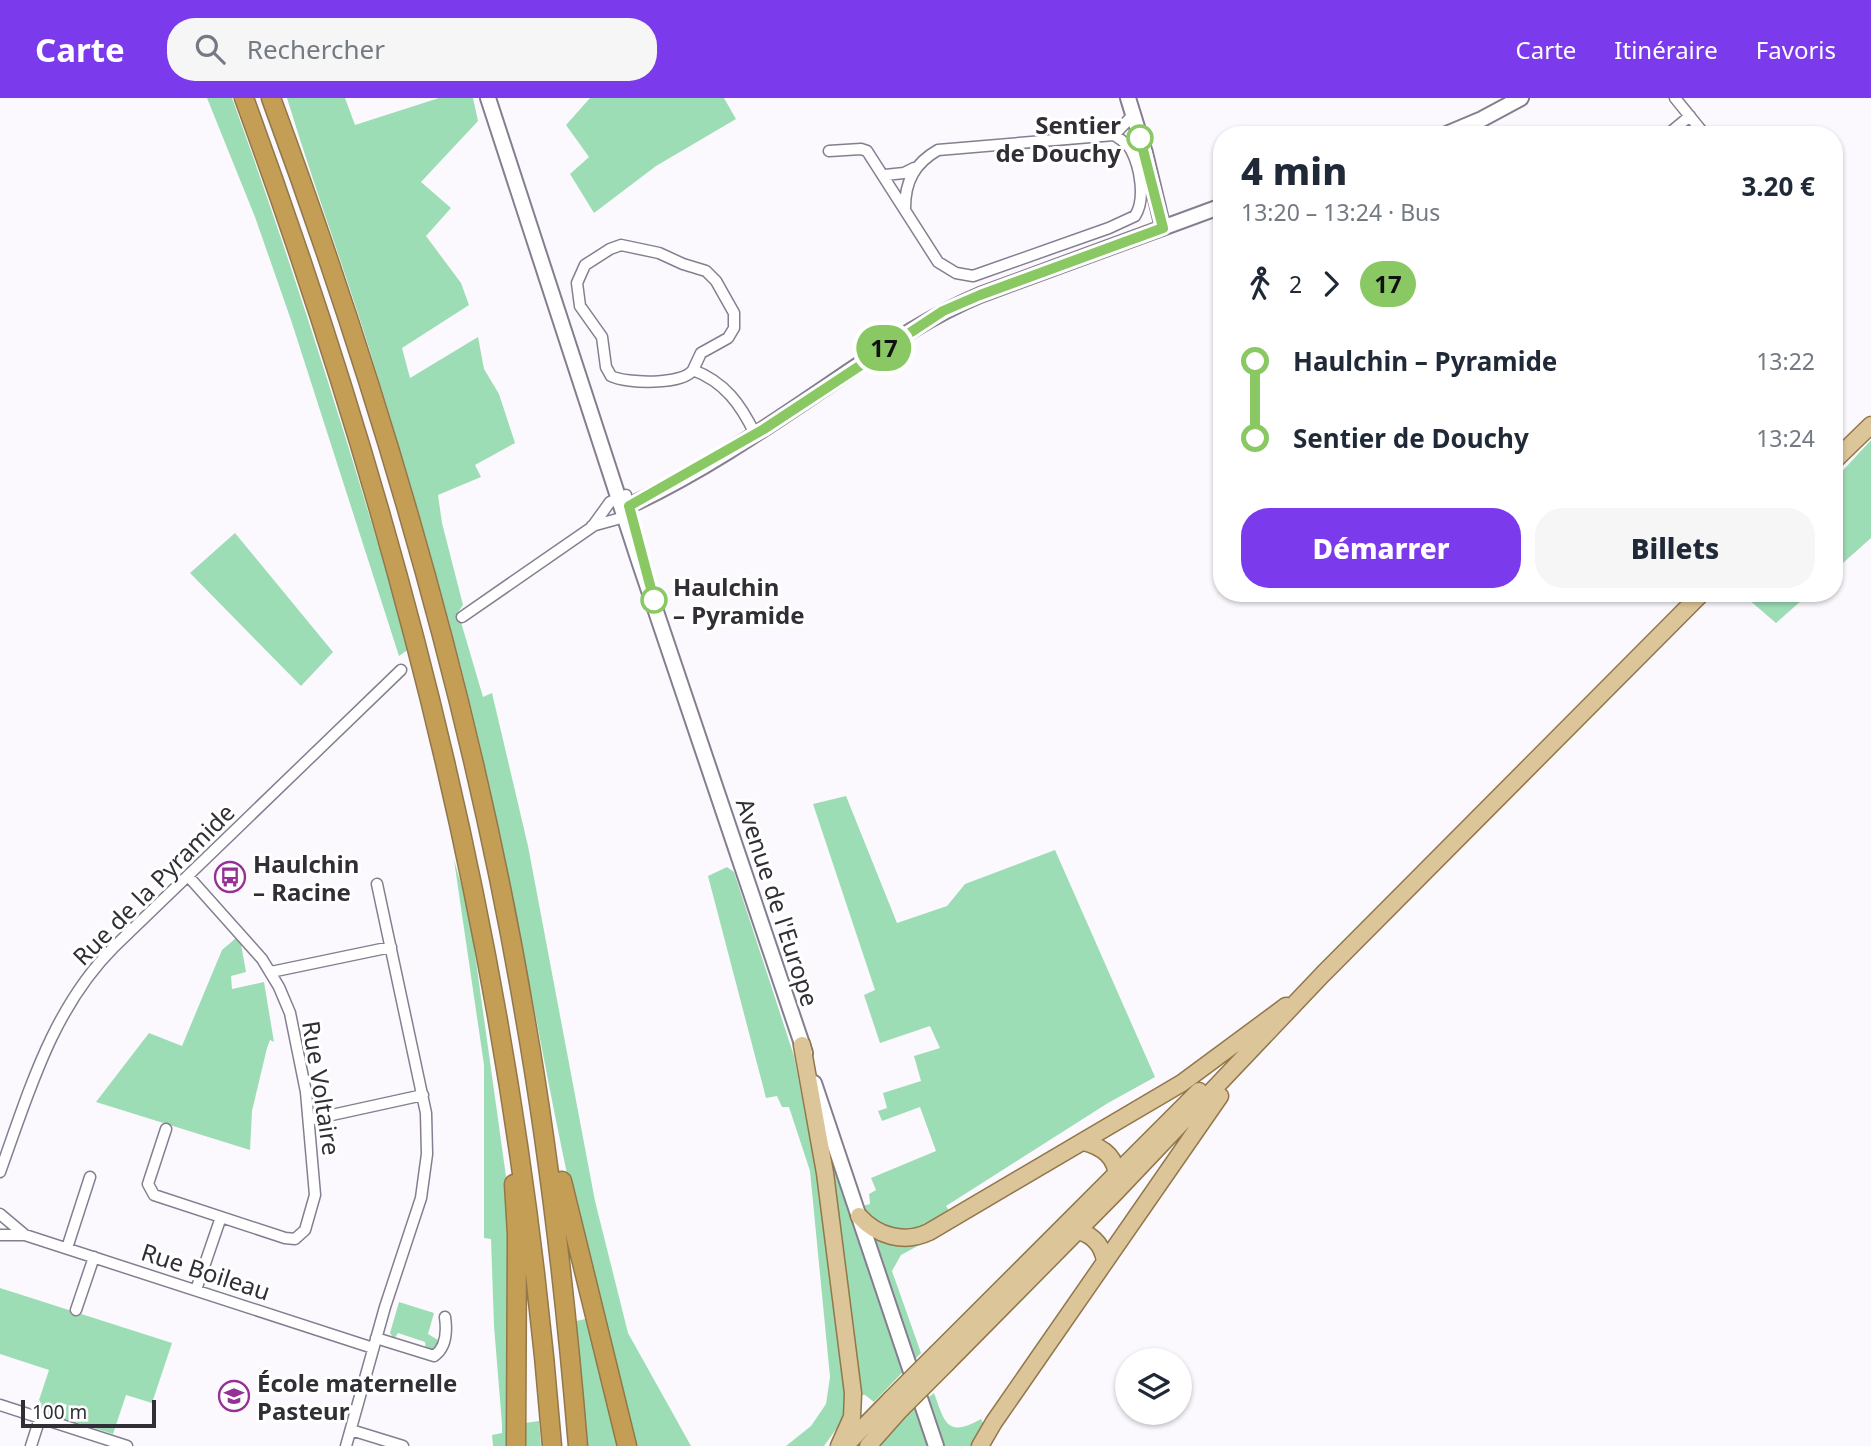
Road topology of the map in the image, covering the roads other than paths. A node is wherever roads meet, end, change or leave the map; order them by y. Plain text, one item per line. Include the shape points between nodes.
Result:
1 (244, 98) edge
2 (271, 98) edge
3 (488, 98) edge
4 (1128, 98) edge
5 (1521, 98) edge
6 (1675, 98) edge
7 (1133, 115) junction
8 (1690, 116) junction
9 (1463, 126) edge
10 (1678, 126) edge
11 (1698, 126) edge
12 (1114, 135) junction
13 (830, 151) dead end
14 (914, 168) junction
15 (885, 175) junction
16 (905, 208) junction
17 (1213, 209) edge
18 (1163, 228) junction
19 (966, 276) junction
20 (973, 298) junction
21 (693, 370) junction
22 (1871, 425) edge
23 (755, 434) junction
24 (1843, 447) edge
25 (626, 507) junction
26 (592, 527) junction
27 (1693, 602) edge
28 (462, 617) dead end
29 (401, 670) dead end
30 (188, 876) junction
31 (377, 884) dead end
32 (391, 947) junction
33 (271, 972) junction
34 (1323, 974) junction
35 (1290, 1002) junction
36 (525, 1016) junction
37 (500, 1019) junction
38 (1268, 1035) junction
39 (802, 1045) junction
40 (423, 1095) junction
41 (309, 1120) junction
42 (166, 1129) dead end
43 (1084, 1142) junction
44 (1117, 1170) junction
45 (0, 1172) edge
46 (90, 1177) dead end
47 (1115, 1193) junction
48 (0, 1214) edge
49 (859, 1216) junction
50 (221, 1217) junction
51 (1079, 1231) junction
52 (0, 1234) edge
53 (25, 1235) junction
54 (1047, 1243) junction
55 (66, 1248) junction
56 (94, 1256) junction
57 (1105, 1261) junction
58 (196, 1290) junction
59 (76, 1310) dead end
60 (444, 1317) dead end
61 (374, 1343) junction
62 (942, 1358) junction
63 (853, 1394) junction
64 (896, 1404) junction
65 (0, 1405) edge
66 (875, 1415) junction
67 (40, 1418) junction
68 (351, 1430) junction
69 (858, 1439) edge
70 (31, 1446) edge
71 (127, 1446) edge
72 (346, 1446) edge
73 (403, 1446) edge
74 (516, 1446) edge
75 (552, 1446) edge
76 (578, 1446) edge
77 (627, 1446) edge
78 (839, 1446) edge
79 (845, 1446) edge
80 (868, 1446) edge
81 (936, 1446) edge
82 (980, 1446) edge

1 - 37 highway via 337,368 393,553 451,780
2 - 36 highway via 360,357 431,596 487,823
3 - 25 main road, Avenue de l'Europe via 589,382
4 - 7 main road
5 - 9 main road
6 - 8 street
7 - 12 street
7 - 18 main road
8 - 10 street
8 - 11 street
12 - 14 street via 946,148
12 - 19 street via 1130,148 1137,171 1141,200 1132,219 984,274
13 - 15 street via 864,150
14 - 15 street
14 - 16 street
15 - 16 street
16 - 19 street via 938,261
17 - 18 main road
18 - 20 main road
19 - 20 street
20 - 23 main road via 919,325
21 - 21 street via 682,378 640,382 611,376 601,337 579,302 577,279 585,265 610,248 625,246 659,253 713,277 734,313 734,328 728,338 701,353
21 - 23 street via 733,396
22 - 24 main road
23 - 25 main road
25 - 26 street
25 - 26 street via 610,502
25 - 39 main road, Avenue de l'Europe
26 - 28 street
27 - 34 main road
29 - 30 street, Rue de la Pyramide
30 - 33 street, Rue Voltaire
30 - 45 street, Rue de la Pyramide via 104,958 65,1010 44,1050
31 - 32 street
32 - 33 street
32 - 40 street
33 - 41 street, Rue Voltaire via 292,1019
34 - 35 main road
34 - 38 main road
35 - 43 main road via 1202,1071
35 - 44 main road
36 - 76 highway via 561,1264
36 - 77 highway via 543,1082 572,1233
37 - 74 highway via 517,1235
37 - 75 highway via 531,1228
38 - 47 main road
38 - 57 main road
39 - 49 main road, Avenue de l'Europe
39 - 63 main road via 826,1185
40 - 41 street
40 - 61 street via 427,1142 423,1184
41 - 50 street, Rue Voltaire via 315,1198 298,1238
42 - 50 street via 150,1191
43 - 44 main road via 1106,1152
43 - 49 main road via 923,1234 893,1237
44 - 47 main road
44 - 54 main road
46 - 55 street
47 - 51 main road
48 - 53 street, Rue Boileau
49 - 81 main road, Avenue de l'Europe
50 - 58 street
51 - 54 main road via 1064,1231
51 - 57 main road via 1097,1242
51 - 62 main road
52 - 53 street, Rue Boileau
53 - 55 street, Rue Boileau
54 - 62 main road
55 - 56 street, Rue Boileau
56 - 58 street, Rue Boileau
56 - 59 street
57 - 82 main road
58 - 61 street, Rue Boileau
60 - 61 street, Rue Boileau via 446,1335 435,1356
61 - 68 street
62 - 64 main road, bridge
63 - 66 main road via 862,1409
63 - 78 main road via 852,1417
64 - 66 main road via 891,1415
64 - 80 main road
65 - 67 street
66 - 69 main road
67 - 70 street
67 - 71 street
68 - 72 street
68 - 73 street
69 - 79 main road

